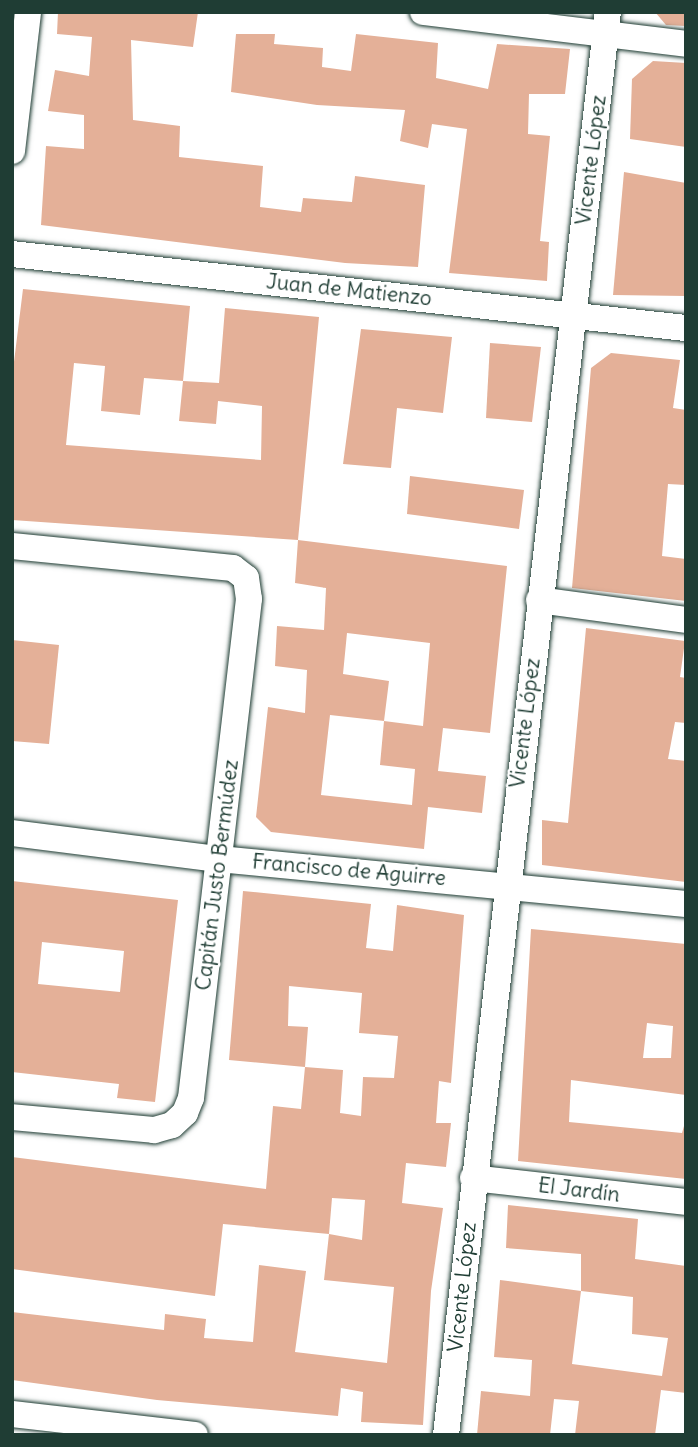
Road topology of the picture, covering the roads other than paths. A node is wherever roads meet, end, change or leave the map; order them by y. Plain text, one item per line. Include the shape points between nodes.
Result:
1 (29, 12) edge
2 (423, 12) edge
3 (607, 23) edge
4 (686, 44) edge
5 (12, 151) edge
6 (12, 254) edge
7 (574, 313) junction
8 (686, 328) edge
9 (12, 546) edge
10 (539, 600) junction
11 (686, 620) edge
12 (12, 833) edge
13 (219, 859) junction
14 (506, 884) junction
15 (686, 904) edge
16 (12, 1118) edge
17 (473, 1178) junction
18 (686, 1202) edge
19 (12, 1414) edge
20 (195, 1435) edge
21 (446, 1435) edge

1 - 5 street
2 - 3 street
3 - 4 street
3 - 7 street, Vicente López
6 - 7 street, Juan de Matienzo
7 - 8 street, Juan de Matienzo
7 - 10 street, Vicente López
9 - 13 street, Capitán Justo Bermúdez via 233,568 246,578 249,599
10 - 11 street
10 - 14 street, Vicente López
12 - 13 street, Francisco de Aguirre
13 - 14 street, Francisco de Aguirre
13 - 16 street, Capitán Justo Bermúdez via 191,1098 185,1113 172,1125 154,1130
14 - 15 street, Francisco de Aguirre
14 - 17 street, Vicente López
17 - 18 street, El Jardín
17 - 21 street, Vicente López
19 - 20 street

